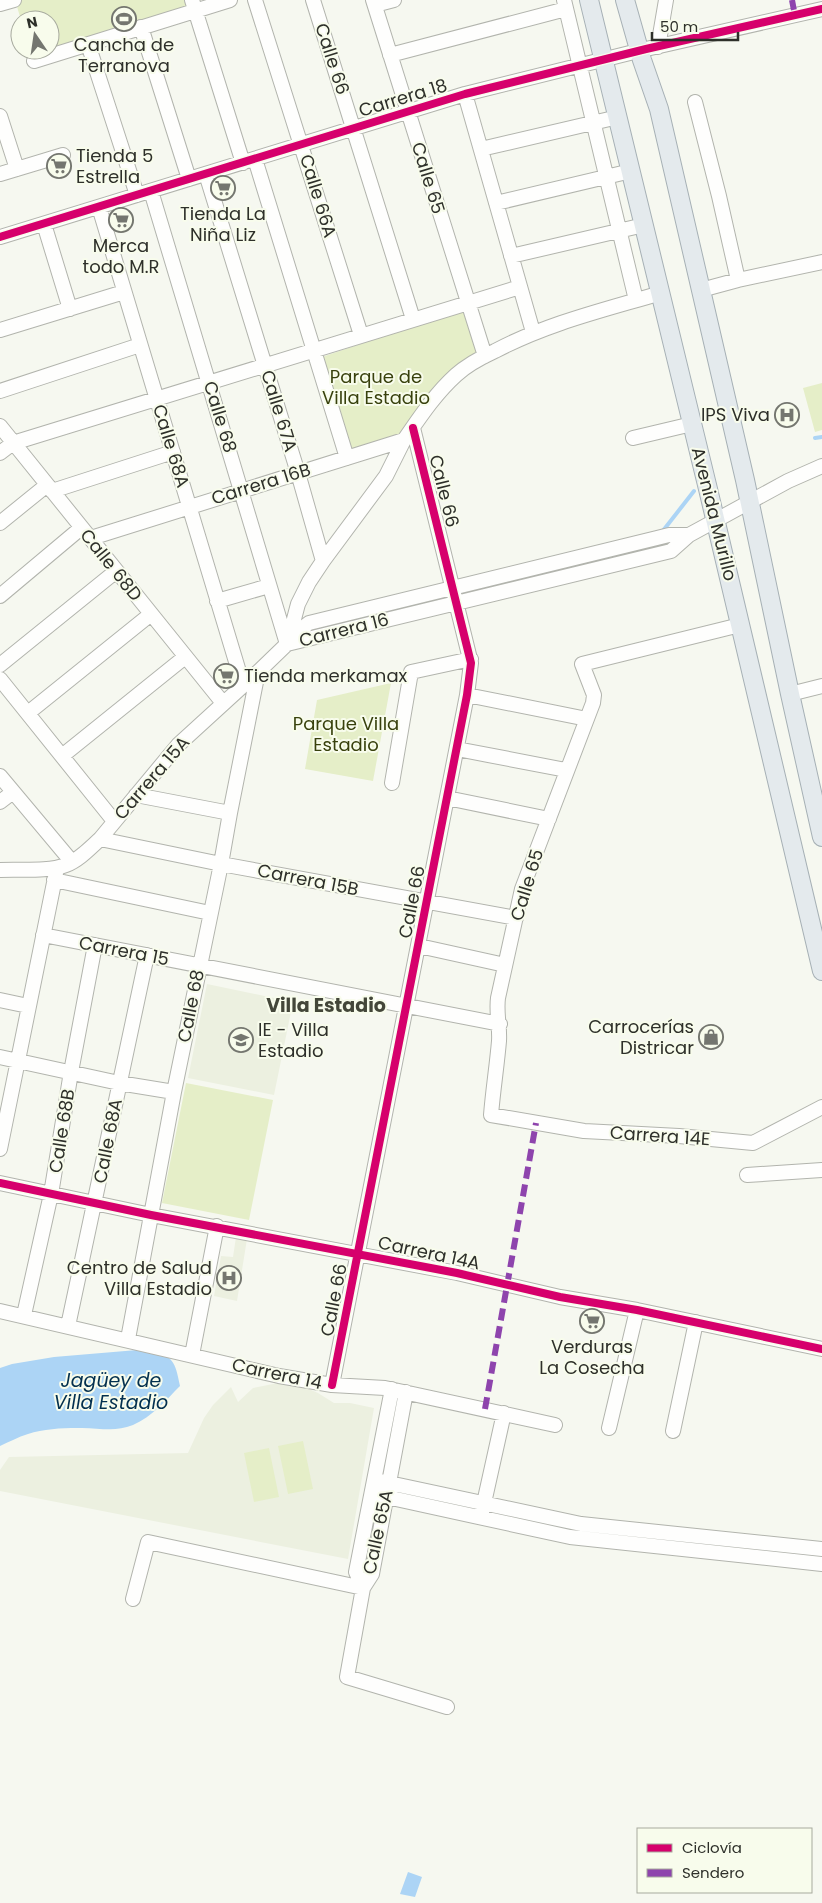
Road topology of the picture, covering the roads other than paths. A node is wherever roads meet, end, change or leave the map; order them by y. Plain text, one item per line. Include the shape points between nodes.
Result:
1 (14, 0) edge
2 (230, 0) edge
3 (255, 0) edge
4 (313, 0) edge
5 (394, 0) edge
6 (589, 0) edge
7 (625, 0) edge
8 (666, 0) edge
9 (374, 2) edge
10 (0, 4) edge
11 (565, 4) edge
12 (194, 5) edge
13 (822, 9) edge
14 (141, 27) junction
15 (88, 44) junction
16 (658, 47) junction
17 (639, 50) junction
18 (390, 55) junction
19 (604, 59) junction
20 (34, 61) dead end
21 (580, 66) junction
22 (465, 94) junction
23 (694, 102) dead end
24 (407, 112) junction
25 (0, 116) edge
26 (618, 117) junction
27 (593, 123) junction
28 (354, 129) junction
29 (302, 145) junction
30 (481, 150) junction
31 (64, 156) dead end
32 (249, 161) junction
33 (17, 169) junction
34 (631, 171) junction
35 (0, 174) edge
36 (206, 174) junction
37 (606, 177) junction
38 (189, 179) junction
39 (151, 191) junction
40 (137, 195) junction
41 (496, 202) junction
42 (99, 207) junction
43 (44, 224) junction
44 (644, 225) junction
45 (619, 231) junction
46 (0, 238) edge
47 (511, 256) junction
48 (822, 262) edge
49 (738, 280) junction
50 (520, 287) junction
51 (701, 290) junction
52 (124, 292) junction
53 (661, 293) junction
54 (636, 300) junction
55 (467, 303) junction
56 (70, 308) junction
57 (412, 319) junction
58 (0, 330) edge
59 (533, 332) junction
60 (361, 335) junction
61 (140, 346) junction
62 (313, 350) junction
63 (485, 356) junction
64 (264, 364) junction
65 (209, 381) junction
66 (0, 391) edge
67 (156, 398) junction
68 (692, 424) junction
69 (0, 426) edge
70 (413, 428) junction
71 (633, 438) dead end
72 (404, 440) junction
73 (13, 443) junction
74 (172, 452) junction
75 (0, 453) edge
76 (347, 458) junction
77 (822, 466) edge
78 (298, 473) junction
79 (50, 488) junction
80 (242, 490) junction
81 (749, 502) junction
82 (189, 506) junction
83 (716, 520) junction
84 (0, 523) edge
85 (86, 533) junction
86 (689, 534) junction
87 (323, 561) junction
88 (116, 572) junction
89 (269, 586) junction
90 (453, 586) junction
91 (0, 596) edge
92 (217, 601) junction
93 (456, 602) junction
94 (151, 614) junction
95 (740, 625) junction
96 (287, 644) junction
97 (185, 657) junction
98 (471, 659) junction
99 (0, 665) edge
100 (258, 672) junction
101 (0, 679) edge
102 (243, 685) junction
103 (822, 686) edge
104 (790, 694) junction
105 (468, 695) junction
106 (223, 703) junction
107 (28, 713) junction
108 (587, 719) junction
109 (457, 749) junction
110 (62, 756) junction
111 (566, 770) junction
112 (0, 776) edge
113 (392, 784) dead end
114 (13, 792) junction
115 (136, 795) junction
116 (448, 798) junction
117 (0, 802) edge
118 (230, 813) junction
119 (549, 819) junction
120 (114, 821) junction
121 (821, 828) edge
122 (100, 839) junction
123 (72, 862) junction
124 (221, 864) junction
125 (0, 870) edge
126 (56, 874) junction
127 (427, 900) junction
128 (210, 913) junction
129 (516, 918) junction
130 (43, 935) junction
131 (95, 945) junction
132 (419, 946) junction
133 (147, 955) junction
134 (199, 966) junction
135 (505, 966) junction
136 (822, 971) edge
137 (0, 1000) edge
138 (28, 1006) junction
139 (406, 1006) junction
140 (500, 1024) junction
141 (0, 1057) edge
142 (18, 1060) junction
143 (71, 1072) junction
144 (119, 1083) junction
145 (174, 1092) junction
146 (822, 1107) edge
147 (491, 1114) joint
148 (3, 1117) edge
149 (0, 1149) edge
150 (822, 1170) edge
151 (747, 1175) dead end
152 (0, 1183) edge
153 (51, 1194) junction
154 (95, 1203) junction
155 (151, 1215) junction
156 (217, 1226) junction
157 (358, 1254) junction
158 (637, 1310) junction
159 (0, 1311) edge
160 (24, 1315) junction
161 (696, 1322) junction
162 (68, 1326) junction
163 (128, 1339) junction
164 (822, 1349) edge
165 (192, 1355) junction
166 (332, 1385) junction
167 (399, 1390) junction
168 (504, 1413) junction
169 (555, 1424) dead end
170 (609, 1428) dead end
171 (673, 1432) dead end
172 (382, 1481) junction
173 (379, 1495) junction
174 (482, 1510) junction
175 (822, 1549) edge
176 (822, 1564) edge
177 (363, 1588) junction
178 (133, 1599) dead end
179 (447, 1707) dead end

1 - 10 street
2 - 12 street
3 - 29 street, Calle 66A
4 - 28 street, Calle 66
5 - 9 street
6 - 19 main road, Avenida Murillo
7 - 17 main road, Avenida Murillo
8 - 16 street
9 - 18 street, Calle 65
11 - 18 street
11 - 21 street
12 - 14 street
12 - 32 street
13 - 16 street, Carrera 18
14 - 15 street
14 - 38 street
15 - 20 street
15 - 40 street
16 - 17 street, Carrera 18
17 - 19 street, Carrera 18
17 - 51 main road, Avenida Murillo via 659,109
18 - 24 street, Calle 65
19 - 21 street, Carrera 18
19 - 26 main road, Avenida Murillo
21 - 22 street, Carrera 18
21 - 27 street
22 - 24 street, Carrera 18
22 - 30 street
23 - 49 street
24 - 28 street, Carrera 18
24 - 55 street, Calle 65
25 - 33 street
26 - 27 street
26 - 34 main road, Avenida Murillo
27 - 30 street
27 - 37 street
28 - 29 street, Carrera 18
28 - 57 street, Calle 66
29 - 32 street, Carrera 18
29 - 60 street, Calle 66A
30 - 41 street
31 - 33 street
32 - 36 street, Carrera 18
32 - 62 street
33 - 35 street
34 - 37 street
34 - 44 main road, Avenida Murillo
36 - 38 street, Carrera 18
36 - 64 street, Calle 67A
37 - 41 street
37 - 45 street
38 - 39 street, Carrera 18
39 - 40 street, Carrera 18
39 - 65 street, Calle 68
40 - 42 street, Carrera 18
41 - 47 street
42 - 43 street, Carrera 18
42 - 52 street, Calle 68A
43 - 46 street, Carrera 18
43 - 56 street
44 - 45 street
44 - 53 main road, Avenida Murillo
45 - 47 street
45 - 54 street
47 - 50 street
48 - 49 street
49 - 51 street
50 - 55 street
50 - 59 street
51 - 81 main road, Avenida Murillo
52 - 56 street
52 - 61 street, Calle 68A
53 - 54 street
53 - 68 main road, Avenida Murillo
54 - 59 street
55 - 57 street
55 - 63 street, Calle 65
56 - 58 street
57 - 60 street
59 - 63 street
60 - 62 street
61 - 66 street
61 - 67 street, Calle 68A
62 - 64 street
62 - 76 street
63 - 70 street via 458,374 433,399
64 - 65 street
64 - 78 street, Calle 67A
65 - 67 street
65 - 80 street, Calle 68
67 - 73 street
67 - 74 street, Calle 68A
68 - 71 street
68 - 83 main road, Avenida Murillo
69 - 73 street, Calle 68D
70 - 72 street
70 - 90 street, Calle 66
72 - 76 street, Carrera 16B
72 - 87 street via 386,476
73 - 75 street
73 - 79 street, Calle 68D
74 - 79 street
74 - 82 street, Calle 68A
76 - 78 street, Carrera 16B
77 - 81 street, Carrera 16
78 - 80 street, Carrera 16B
78 - 87 street, Calle 67A
79 - 84 street
79 - 85 street, Calle 68D
80 - 82 street, Carrera 16B
80 - 89 street, Calle 68
81 - 83 street, Carrera 16
81 - 104 main road, Avenida Murillo
82 - 85 street, Carrera 16B
82 - 92 street, Calle 68A
83 - 86 street, Carrera 16
83 - 95 main road, Avenida Murillo
85 - 88 street, Calle 68D
85 - 91 street
86 - 90 street, Carrera 16 via 669,535
86 - 93 street, Carrera 16 via 671,551
87 - 96 street via 298,604
88 - 94 street, Calle 68D
88 - 99 street
89 - 92 street
89 - 96 street, Calle 68
90 - 93 street, Calle 66
90 - 96 street, Carrera 16 via 309,623
92 - 102 street, Calle 68A
93 - 96 street, Carrera 16
93 - 98 street, Calle 66
94 - 97 street, Calle 68D
94 - 107 street
95 - 108 street, Calle 65 via 582,664 594,695
95 - 136 main road, Avenida Murillo
96 - 100 street, Carrera 15A
97 - 106 street, Calle 68D
97 - 110 street
98 - 105 street, Calle 66
98 - 113 street via 411,672
100 - 102 street, Carrera 15A
100 - 118 street, Calle 68
101 - 107 street
102 - 106 street, Carrera 15A
103 - 104 street
104 - 121 main road, Avenida Murillo
105 - 108 street
105 - 109 street, Calle 66
106 - 115 street, Carrera 15A via 178,745
107 - 110 street
108 - 111 street, Calle 65
109 - 111 street
109 - 116 street, Calle 66
110 - 120 street
111 - 119 street, Calle 65
112 - 114 street
114 - 117 street
114 - 123 street
115 - 118 street
115 - 120 street, Carrera 15A
116 - 119 street
116 - 127 street, Calle 66
118 - 124 street, Calle 68
119 - 129 street, Calle 65 via 522,889
120 - 122 street, Carrera 15A
122 - 123 street, Carrera 15A
122 - 124 street, Carrera 15B
123 - 126 street, Carrera 15A
124 - 127 street, Carrera 15B
124 - 128 street, Calle 68
125 - 126 street, Carrera 15A
126 - 128 street, Carrera 15A
126 - 130 street
127 - 129 street, Carrera 15B
127 - 132 street, Calle 66
128 - 134 street, Calle 68
129 - 135 street, Calle 65
130 - 131 street, Carrera 15
130 - 138 street
131 - 133 street, Carrera 15
131 - 143 street, Calle 68B
132 - 135 street
132 - 139 street, Calle 66
133 - 134 street, Carrera 15
133 - 144 street, Calle 68A
134 - 139 street, Carrera 15
134 - 145 street, Calle 68
135 - 140 street, Calle 65 via 497,1008
137 - 138 street
138 - 142 street
139 - 140 street, Carrera 15
139 - 157 street, Calle 66
140 - 147 street, Calle 65
141 - 142 street
142 - 143 street
142 - 148 street
143 - 144 street
143 - 153 street, Calle 68B
144 - 145 street
144 - 154 street, Calle 68A
145 - 155 street, Calle 68
146 - 147 street, Carrera 14E via 753,1143 584,1131
148 - 149 street
150 - 151 street
152 - 153 street, Carrera 14A
153 - 154 street, Carrera 14A
153 - 160 street, Calle 68B
154 - 155 street, Carrera 14A
154 - 162 street, Calle 68A
155 - 156 street, Carrera 14A
155 - 163 street, Calle 68
156 - 157 street, Carrera 14A
156 - 165 street
157 - 158 street, Carrera 14A
157 - 166 street, Calle 66
158 - 161 street, Carrera 14A
158 - 170 street
159 - 160 street, Carrera 14
160 - 162 street, Carrera 14
161 - 164 street, Carrera 14A
161 - 171 street
162 - 163 street, Carrera 14
163 - 165 street, Carrera 14
165 - 166 street, Carrera 14 via 278,1376
166 - 167 street, Carrera 14
167 - 168 street, Carrera 14
167 - 172 street, Calle 65A
168 - 169 street, Carrera 14
168 - 174 street
172 - 173 street, Calle 65A
172 - 174 street
173 - 174 street
173 - 177 street, Calle 65A via 372,1574
174 - 175 street via 581,1524
174 - 176 street via 570,1537
177 - 178 street via 148,1542
177 - 179 street via 347,1677

